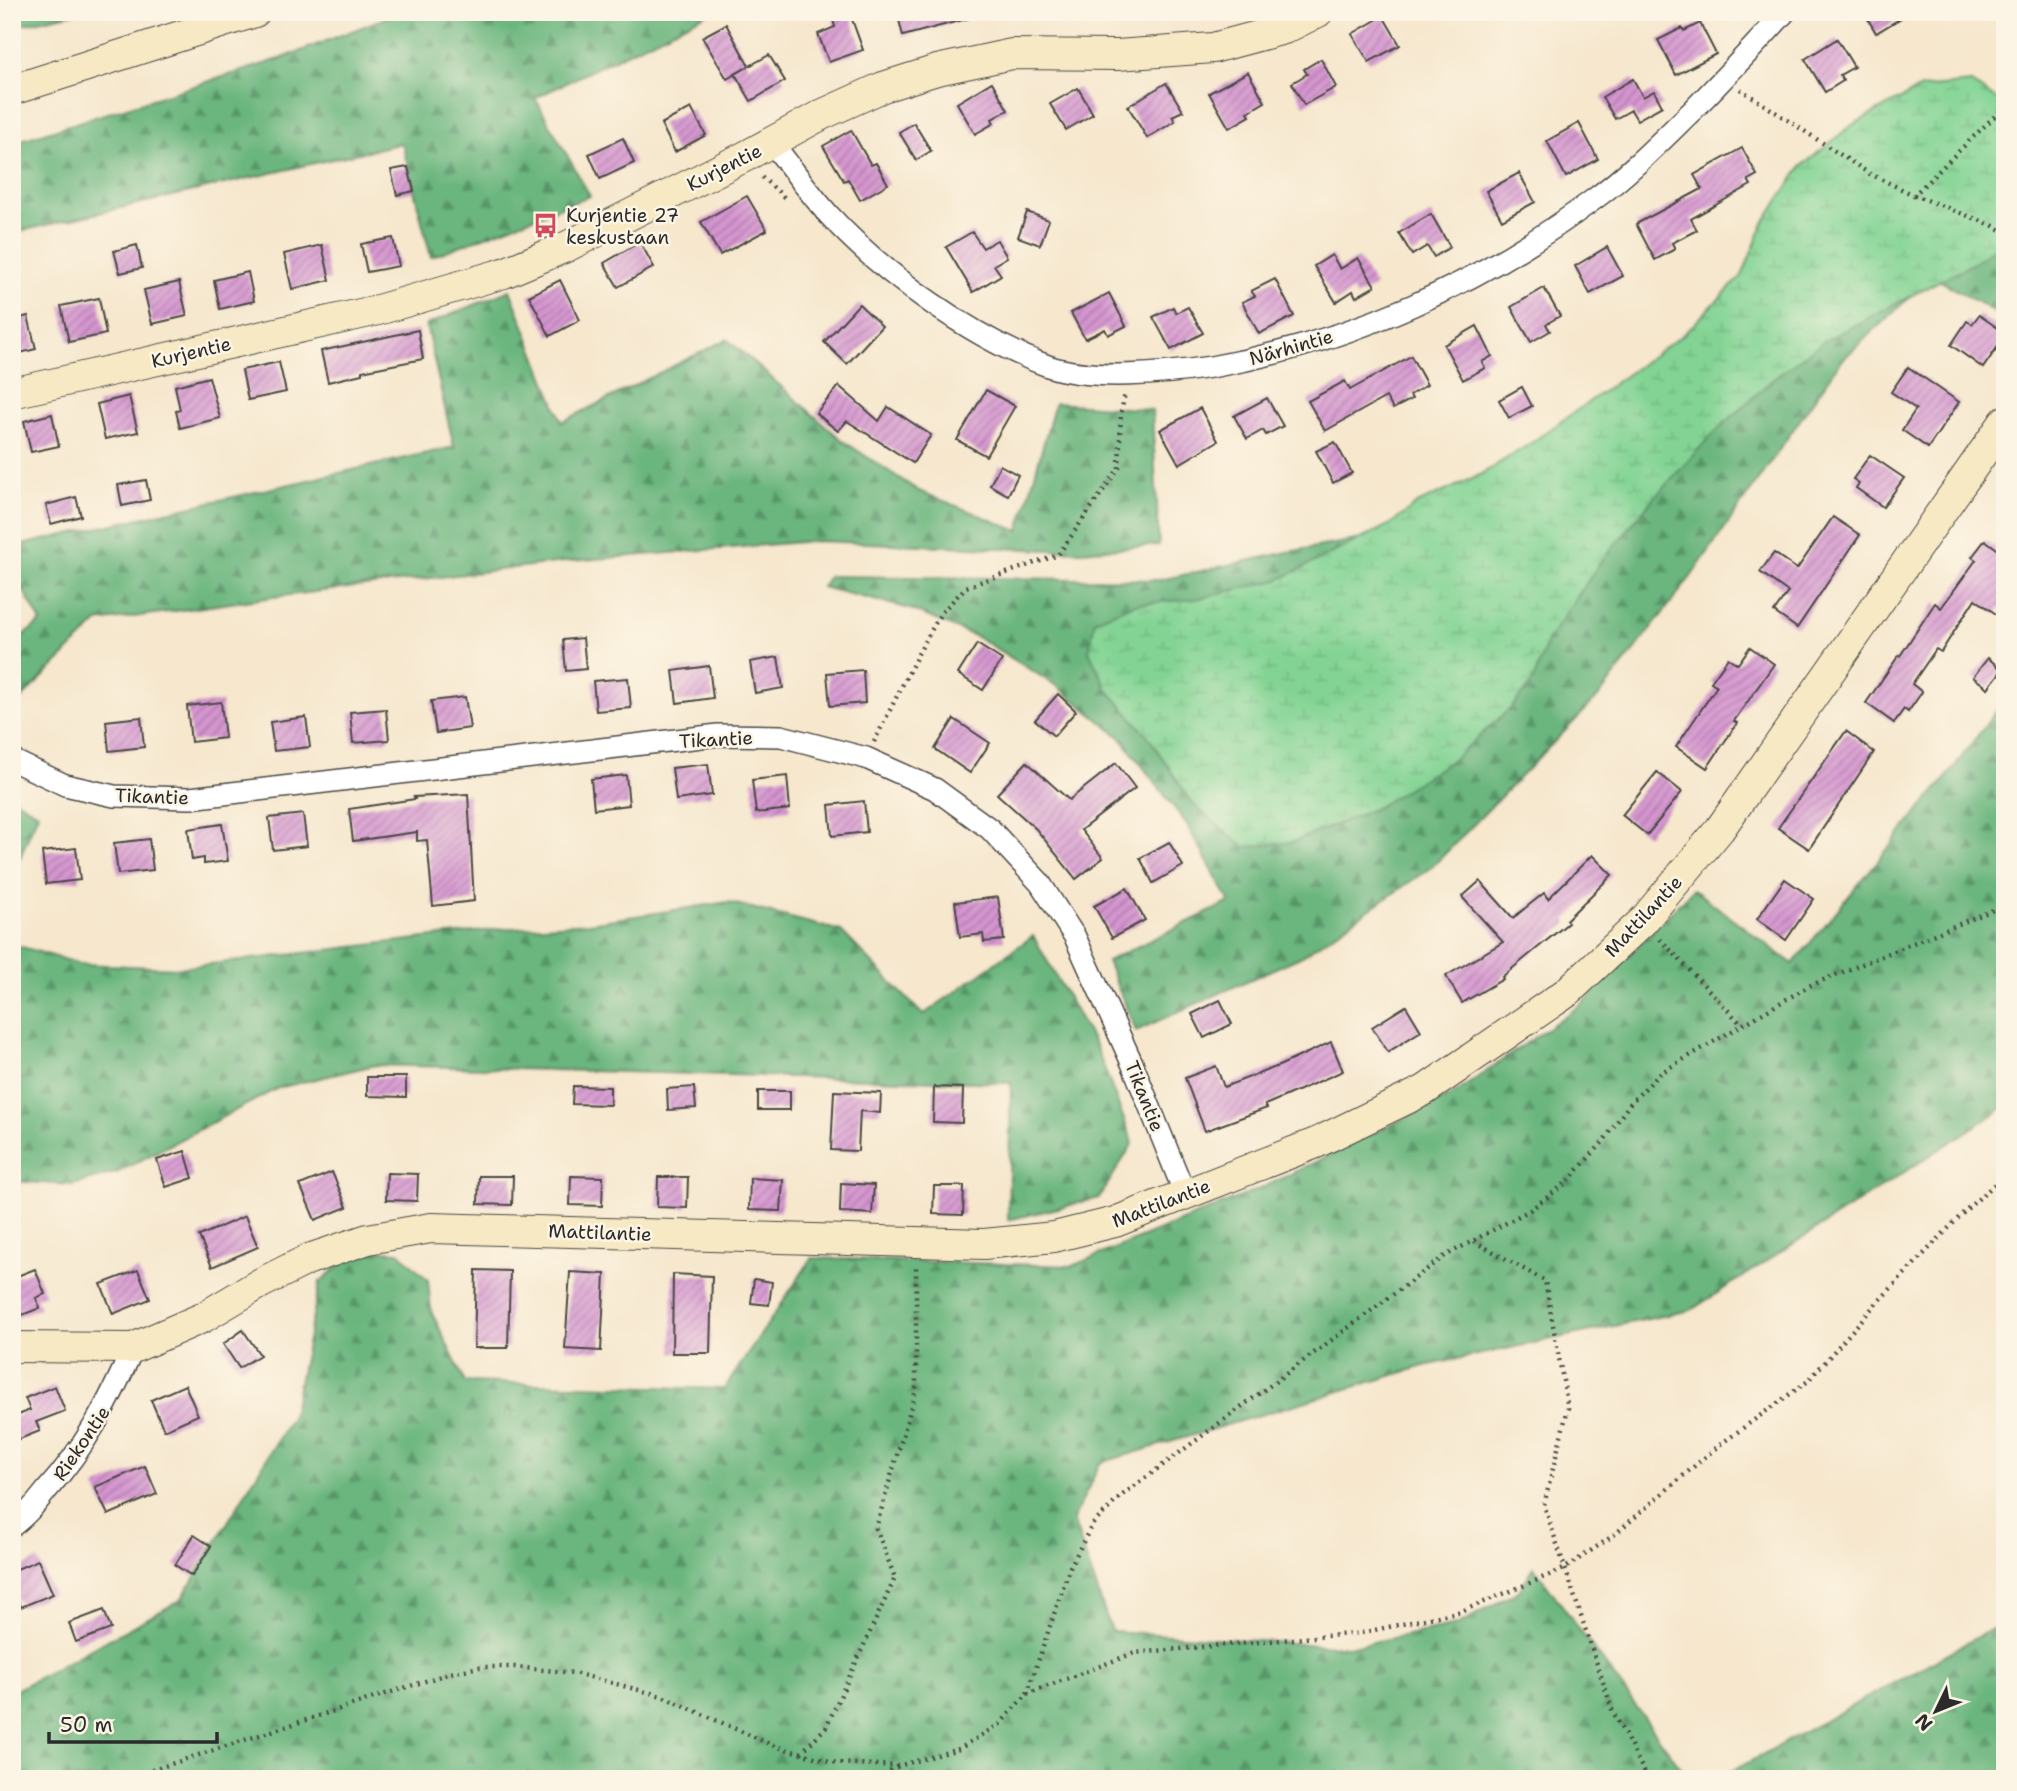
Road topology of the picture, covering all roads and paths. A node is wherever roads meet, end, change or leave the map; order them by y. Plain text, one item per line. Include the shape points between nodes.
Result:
1 (255, 12) edge
2 (1318, 12) edge
3 (1784, 12) edge
4 (1723, 79) junction
5 (12, 90) edge
6 (2005, 106) edge
7 (772, 142) junction
8 (1914, 195) junction
9 (2005, 232) edge
10 (1129, 374) junction
11 (12, 393) edge
12 (2005, 421) edge
13 (866, 758) junction
14 (12, 760) edge
15 (2005, 905) edge
16 (1643, 921) junction
17 (1742, 1025) junction
18 (2005, 1175) edge
19 (1185, 1194) junction
20 (1473, 1241) junction
21 (916, 1242) junction
22 (12, 1347) edge
23 (133, 1349) junction
24 (12, 1526) edge
25 (1564, 1569) junction
26 (1027, 1694) junction
27 (801, 1753) junction
28 (898, 1766) junction
29 (2005, 1774) edge
30 (125, 1779) edge
31 (878, 1779) edge
32 (1648, 1779) edge
33 (1997, 1779) edge

1 - 5 street
2 - 7 street, Kurjentie via 1284,29 1213,48 1117,55 1012,54 937,70 883,87
3 - 4 street, Närhintie
4 - 8 path via 1870,174
4 - 10 street, Närhintie via 1594,199 1446,292 1352,329 1255,359 1173,373
6 - 8 path
7 - 10 street, Närhintie via 829,215 882,265 955,319 1051,367
7 - 11 street, Kurjentie via 566,247 504,273 378,310
8 - 9 path
10 - 13 path via 1121,413 1119,468 1058,555 966,587 941,613
12 - 16 street, Mattilantie via 1720,829
13 - 14 street, Tikantie via 781,736 718,735 190,798 114,796 65,785
13 - 19 street, Tikantie via 935,789 990,829 1040,883 1075,937
15 - 17 path via 1809,986
16 - 17 path
16 - 19 street, Mattilantie via 1566,993 1425,1090 1316,1143
17 - 20 path via 1662,1072 1631,1102 1566,1183 1530,1210
18 - 25 path via 1967,1209 1808,1381 1718,1446 1614,1535
19 - 21 street, Mattilantie via 1115,1222 1054,1237 984,1244
20 - 25 path via 1545,1282 1568,1408 1544,1504
20 - 26 path via 1445,1255 1132,1488 1092,1525 1070,1567
21 - 23 street, Mattilantie via 431,1228 368,1239 309,1259 202,1318
21 - 27 path via 916,1390 876,1528 895,1578 826,1727
22 - 23 street, Mattilantie
23 - 24 street, Riekontie via 106,1407 71,1462
25 - 26 path via 1462,1611 1361,1633 1134,1653
25 - 32 path via 1613,1712
26 - 28 path via 1000,1724 959,1749
27 - 28 path via 837,1763
27 - 30 path via 774,1746 662,1696 574,1673 481,1667 450,1672
28 - 31 path
29 - 33 path

